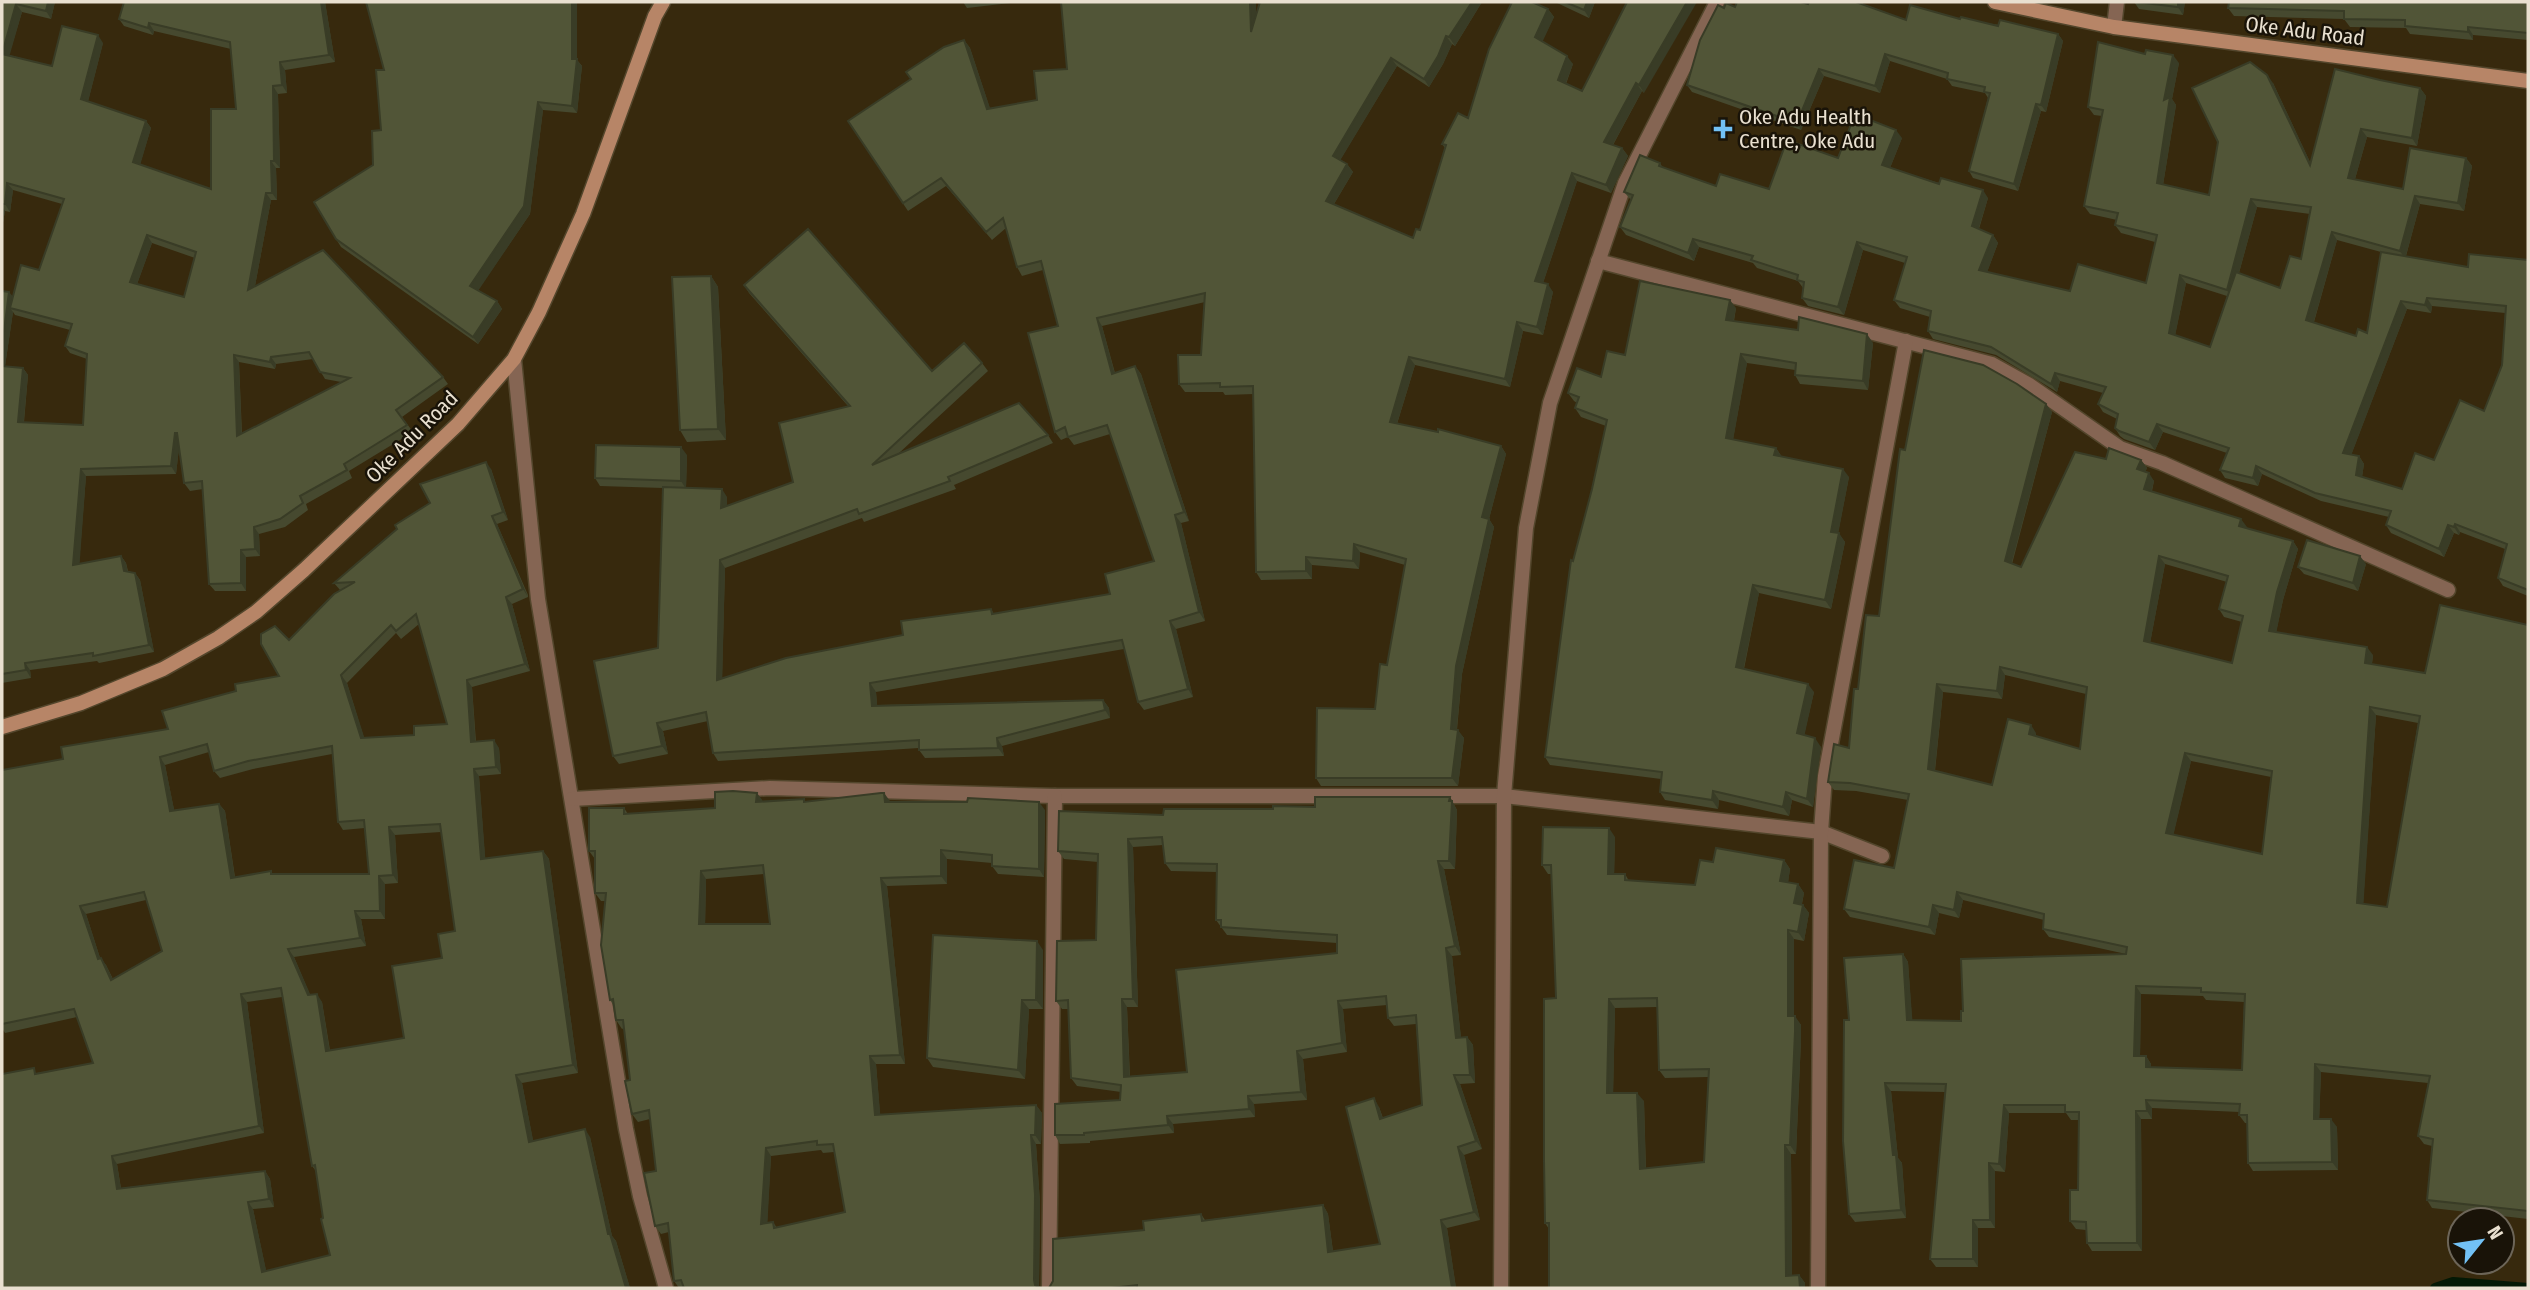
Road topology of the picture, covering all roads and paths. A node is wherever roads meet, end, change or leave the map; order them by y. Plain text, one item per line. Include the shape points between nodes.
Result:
1 (663, 2) edge
2 (1717, 2) edge
3 (1995, 2) edge
4 (2117, 2) edge
5 (2114, 27) junction
6 (2528, 81) edge
7 (1598, 261) junction
8 (1906, 341) junction
9 (514, 359) junction
10 (2448, 590) dead end
11 (2, 727) edge
12 (1055, 796) junction
13 (1504, 796) junction
14 (572, 799) junction
15 (1821, 832) junction
16 (1881, 856) dead end
17 (666, 1288) edge
18 (1049, 1288) edge
19 (1501, 1288) edge
20 (1818, 1288) edge

1 - 9 street, Oke Adu Road via 583,214
2 - 7 street via 1625,183
3 - 5 street, Oke Adu Road
4 - 5 street
5 - 6 street, Oke Adu Road
7 - 8 street
7 - 13 street via 1550,403 1526,528
8 - 10 street via 1992,363 2120,448
8 - 15 street via 1825,776
9 - 11 street, Oke Adu Road via 458,424 256,612 163,670 81,703
9 - 14 street via 538,599
12 - 13 street
12 - 14 street via 771,788
12 - 18 street
13 - 15 street
13 - 19 street
14 - 17 street via 626,1129
15 - 16 street
15 - 20 street

